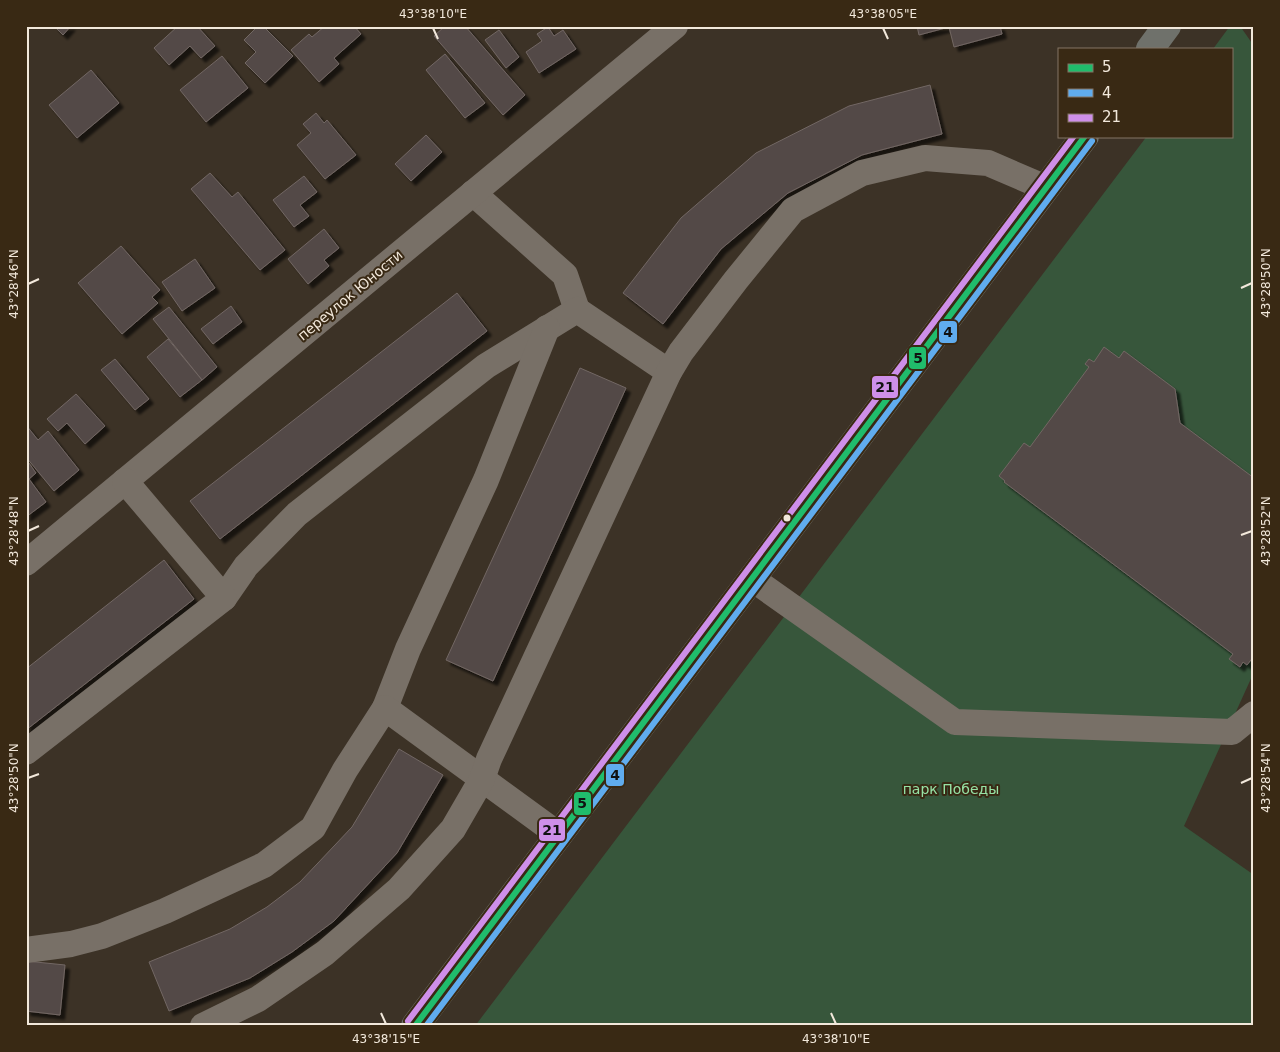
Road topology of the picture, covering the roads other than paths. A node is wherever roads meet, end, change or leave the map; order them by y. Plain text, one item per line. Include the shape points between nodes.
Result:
1 (674, 26) edge
2 (1167, 26) edge
3 (1151, 48) edge
4 (1084, 138) edge
5 (1046, 188) junction
6 (473, 193) junction
7 (577, 310) junction
8 (547, 328) junction
9 (670, 372) junction
10 (125, 481) junction
11 (26, 563) edge
12 (751, 578) junction
13 (224, 598) junction
14 (385, 708) junction
15 (1254, 714) edge
16 (26, 752) edge
17 (482, 779) junction
18 (559, 835) junction
19 (26, 950) edge
20 (203, 1026) edge
21 (415, 1026) edge

1 - 6 street, переулок Юности
2 - 3 main road
4 - 5 main road
5 - 9 street via 988,163 925,158 862,173 793,210 730,287 681,352
5 - 12 main road
6 - 7 street via 565,275
6 - 10 street, переулок Юности
7 - 8 street
7 - 9 street
8 - 13 street via 486,366 297,514 246,566
8 - 14 street via 486,480 408,649
9 - 17 street
10 - 11 street, переулок Юности
10 - 13 street
12 - 15 street via 954,722 1232,732
12 - 18 main road
13 - 16 street
14 - 17 street
14 - 19 street via 313,828 264,864 102,936
17 - 18 street
17 - 20 street via 453,829 399,889 325,953 258,999
18 - 21 main road

